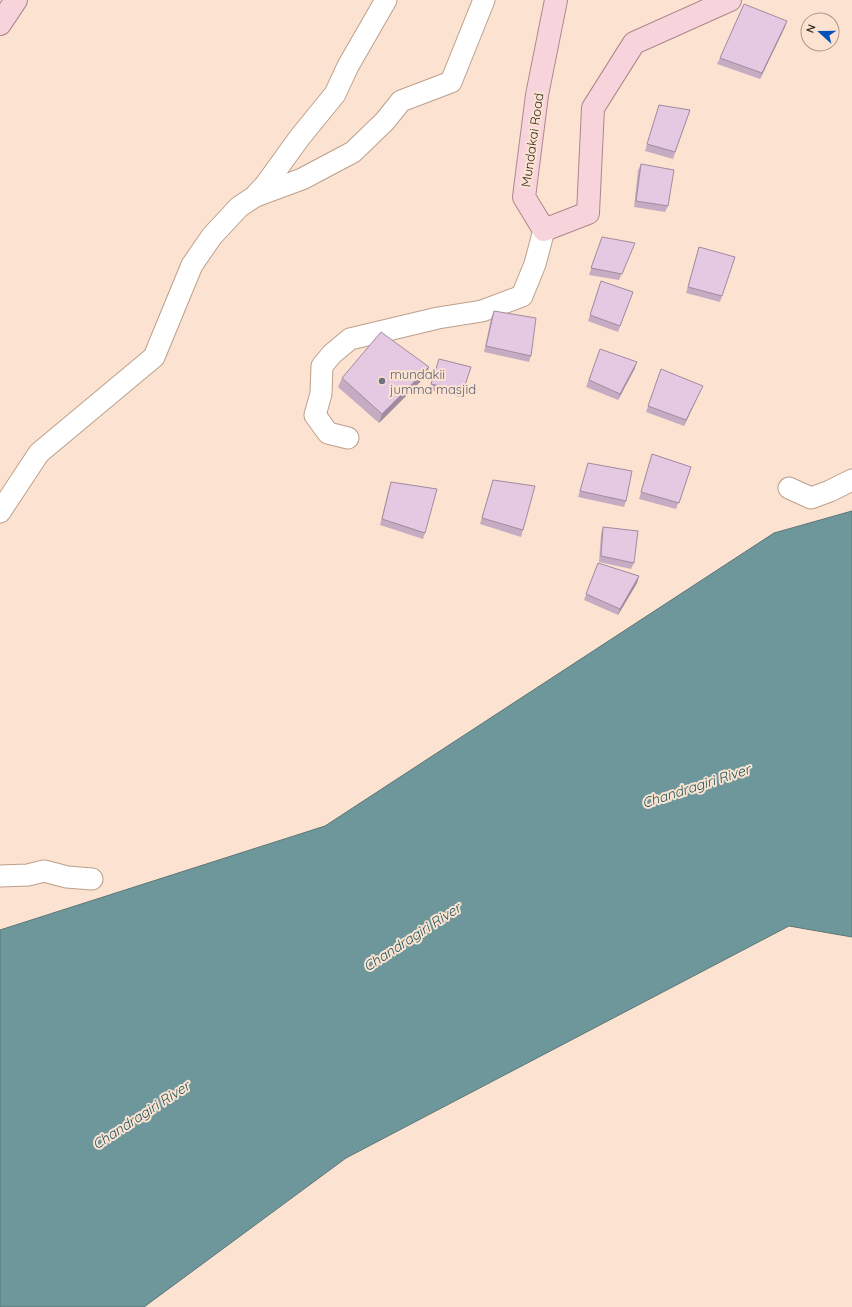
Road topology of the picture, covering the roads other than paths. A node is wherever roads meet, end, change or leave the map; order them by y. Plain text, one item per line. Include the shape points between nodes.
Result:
1 (16, 0) edge
2 (386, 0) edge
3 (484, 0) edge
4 (556, 0) edge
5 (730, 0) edge
6 (0, 24) edge
7 (254, 197) junction
8 (544, 230) junction
9 (348, 438) dead end
10 (852, 480) edge
11 (789, 488) dead end
12 (0, 512) edge
13 (0, 876) edge
14 (92, 879) dead end

1 - 6 main road
2 - 7 street via 335,94
3 - 7 street via 451,82 401,101 385,121 353,152 302,179
4 - 8 main road, Mundakai Road via 537,94 524,196
5 - 8 main road via 634,43 593,108 588,213
7 - 12 street via 239,207 212,236 192,264 154,357 39,453
8 - 9 street via 535,264 522,296 482,311 438,318 350,339 332,354 322,366 321,394 315,415 328,433
10 - 11 street via 811,498
13 - 14 street via 28,875 44,871 67,877

